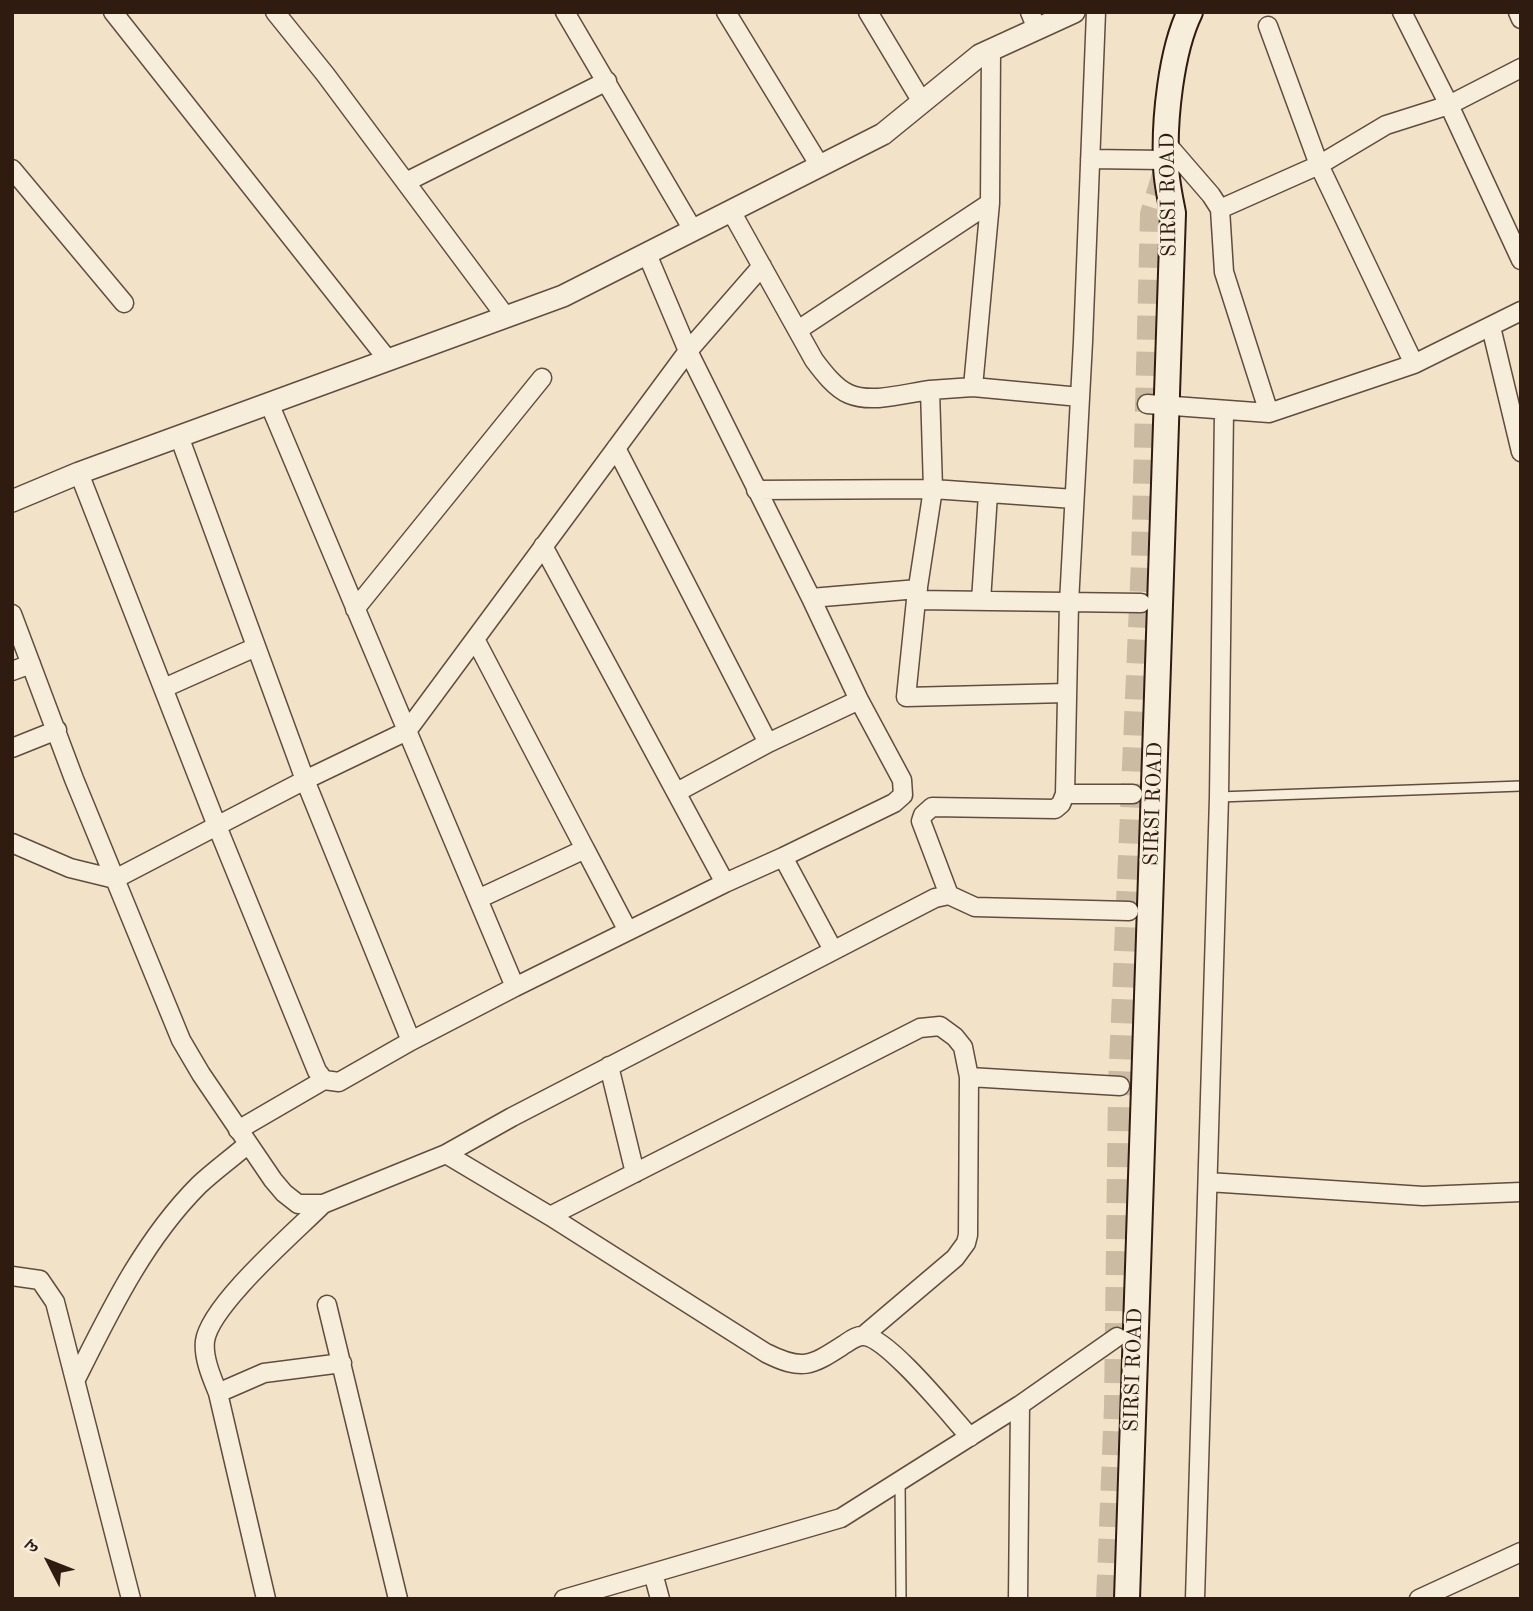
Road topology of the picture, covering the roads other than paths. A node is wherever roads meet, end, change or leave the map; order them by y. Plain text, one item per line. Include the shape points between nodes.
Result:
1 (113, 12) edge
2 (275, 12) edge
3 (565, 12) edge
4 (726, 12) edge
5 (868, 12) edge
6 (1074, 12) edge
7 (1097, 12) edge
8 (1190, 12) edge
9 (1402, 12) edge
10 (1518, 12) edge
11 (1521, 19) edge
12 (1033, 21) edge
13 (1268, 26) dead end
14 (991, 50) junction
15 (1521, 68) edge
16 (607, 81) junction
17 (922, 102) junction
18 (1449, 105) junction
19 (1166, 157) junction
20 (1090, 159) junction
21 (1319, 165) junction
22 (820, 166) junction
23 (12, 169) edge
24 (405, 182) junction
25 (990, 203) junction
26 (1220, 209) junction
27 (732, 211) junction
28 (693, 230) junction
29 (647, 254) junction
30 (1521, 260) edge
31 (762, 266) junction
32 (124, 303) dead end
33 (1521, 311) edge
34 (506, 317) junction
35 (1490, 327) junction
36 (798, 330) junction
37 (688, 351) junction
38 (388, 360) junction
39 (1414, 364) junction
40 (541, 378) dead end
41 (973, 387) junction
42 (930, 390) junction
43 (1080, 397) junction
44 (269, 403) junction
45 (1156, 405) junction
46 (1224, 411) junction
47 (1269, 413) junction
48 (179, 436) junction
49 (616, 448) junction
50 (1521, 452) edge
51 (79, 472) junction
52 (933, 489) junction
53 (756, 490) junction
54 (988, 495) junction
55 (1074, 499) junction
56 (12, 501) edge
57 (543, 546) junction
58 (917, 594) junction
59 (811, 598) junction
60 (981, 601) junction
61 (1069, 603) junction
62 (1141, 603) dead end
63 (355, 609) junction
64 (12, 614) edge
65 (475, 639) junction
66 (256, 647) junction
67 (31, 664) junction
68 (12, 671) edge
69 (164, 688) junction
70 (1066, 692) junction
71 (859, 700) junction
72 (57, 730) junction
73 (407, 731) junction
74 (768, 743) junction
75 (12, 748) edge
76 (305, 780) junction
77 (1521, 786) edge
78 (677, 792) junction
79 (1065, 794) junction
80 (1133, 794) dead end
81 (1219, 797) junction
82 (217, 826) junction
83 (12, 843) edge
84 (585, 849) junction
85 (783, 858) junction
86 (115, 879) junction
87 (725, 883) junction
88 (949, 895) junction
89 (478, 899) junction
90 (1129, 911) dead end
91 (628, 931) junction
92 (833, 950) junction
93 (515, 987) junction
94 (411, 1041) junction
95 (609, 1066) junction
96 (969, 1077) junction
97 (324, 1080) junction
98 (1119, 1086) dead end
99 (243, 1137) junction
100 (446, 1154) junction
101 (635, 1173) junction
102 (1208, 1182) junction
103 (1521, 1192) edge
104 (323, 1204) junction
105 (550, 1216) junction
106 (12, 1276) edge
107 (327, 1305) dead end
108 (863, 1336) junction
109 (1117, 1337) dead end
110 (342, 1363) junction
111 (76, 1379) junction
112 (218, 1393) junction
113 (1020, 1405) junction
114 (970, 1437) junction
115 (900, 1481) junction
116 (1521, 1552) edge
117 (653, 1573) junction
118 (1443, 1594) edge
119 (1018, 1598) edge
120 (131, 1599) edge
121 (266, 1599) edge
122 (398, 1599) edge
123 (564, 1599) edge
124 (660, 1599) edge
125 (901, 1599) edge
126 (1025, 1599) edge
127 (1127, 1599) edge
128 (1195, 1599) edge
129 (1419, 1599) edge

1 - 38 street
2 - 24 street
3 - 16 street
4 - 22 street
5 - 17 street
6 - 12 street
7 - 20 street
8 - 19 main road, SIRSI ROAD via 1180,33 1170,92
9 - 18 street
10 - 11 street
12 - 14 street
13 - 21 street
14 - 17 street
14 - 25 street
15 - 18 street
16 - 24 street
16 - 28 street
17 - 22 street via 883,135
18 - 21 street via 1386,125
18 - 30 street
19 - 20 street
19 - 26 street via 1211,195
19 - 45 main road, SIRSI ROAD via 1173,213
20 - 43 street
21 - 26 street
21 - 39 street
22 - 27 street
23 - 32 street
24 - 34 street
25 - 36 street
25 - 41 street
26 - 47 street via 1224,272
27 - 28 street
27 - 31 street
28 - 29 street
29 - 34 street via 563,296
29 - 37 street
31 - 36 street
31 - 37 street
33 - 35 street
34 - 38 street
35 - 39 street
35 - 50 street
36 - 42 street via 828,378 848,394 866,398
37 - 49 street
37 - 53 street
38 - 44 street
39 - 47 street
40 - 63 street
41 - 42 street
41 - 43 street
42 - 52 street
43 - 55 street
44 - 48 street
44 - 63 street
45 - 46 street
45 - 127 main road, SIRSI ROAD via 1163,560
46 - 47 street
46 - 81 street
48 - 51 street
48 - 66 street
49 - 57 street
49 - 74 street
51 - 56 street
51 - 69 street
52 - 53 street
52 - 54 street
52 - 58 street
53 - 59 street
54 - 55 street
54 - 60 street
55 - 61 street
57 - 65 street
57 - 78 street
58 - 59 street
58 - 60 street
58 - 70 street via 906,697
59 - 71 street
60 - 61 street
61 - 62 street
61 - 70 street
63 - 73 street
64 - 67 street
65 - 73 street
65 - 84 street
66 - 69 street
66 - 76 street
67 - 68 street
67 - 72 street
69 - 82 street
70 - 79 street
71 - 74 street
71 - 85 street via 902,780 903,795
72 - 75 street
72 - 86 street
73 - 76 street
73 - 89 street
74 - 78 street
76 - 82 street
76 - 94 street
77 - 81 lane
78 - 87 street
79 - 80 street
79 - 88 street via 1055,809 927,810 922,821
81 - 102 street
82 - 86 street
82 - 97 street
83 - 86 street via 70,868
84 - 89 street
84 - 91 street
85 - 87 street
85 - 92 street
86 - 99 street via 181,1040
87 - 91 street
88 - 90 street via 975,906
88 - 92 street
89 - 93 street
91 - 93 street
92 - 95 street
93 - 94 street
94 - 97 street via 339,1082
95 - 100 street
95 - 101 street
96 - 98 street
96 - 101 street via 963,1047 955,1037 940,1026 920,1028
96 - 108 street via 966,1243 955,1258
97 - 99 street
99 - 104 street via 284,1193 298,1204
99 - 111 street via 176,1212 122,1286
100 - 104 street
100 - 105 street
101 - 105 street
102 - 103 street via 1423,1196
102 - 128 street
104 - 112 street via 215,1317 205,1342
105 - 108 street via 784,1363 801,1366 818,1361
106 - 111 street via 40,1280 55,1302
107 - 110 street
108 - 114 street via 883,1345
109 - 113 street
110 - 112 street via 264,1373
110 - 122 street
111 - 120 street
112 - 121 street
113 - 114 street
113 - 119 street
114 - 115 street
115 - 117 street via 841,1518
115 - 125 lane
116 - 118 street
117 - 123 street
117 - 124 street
118 - 129 street
119 - 126 street

